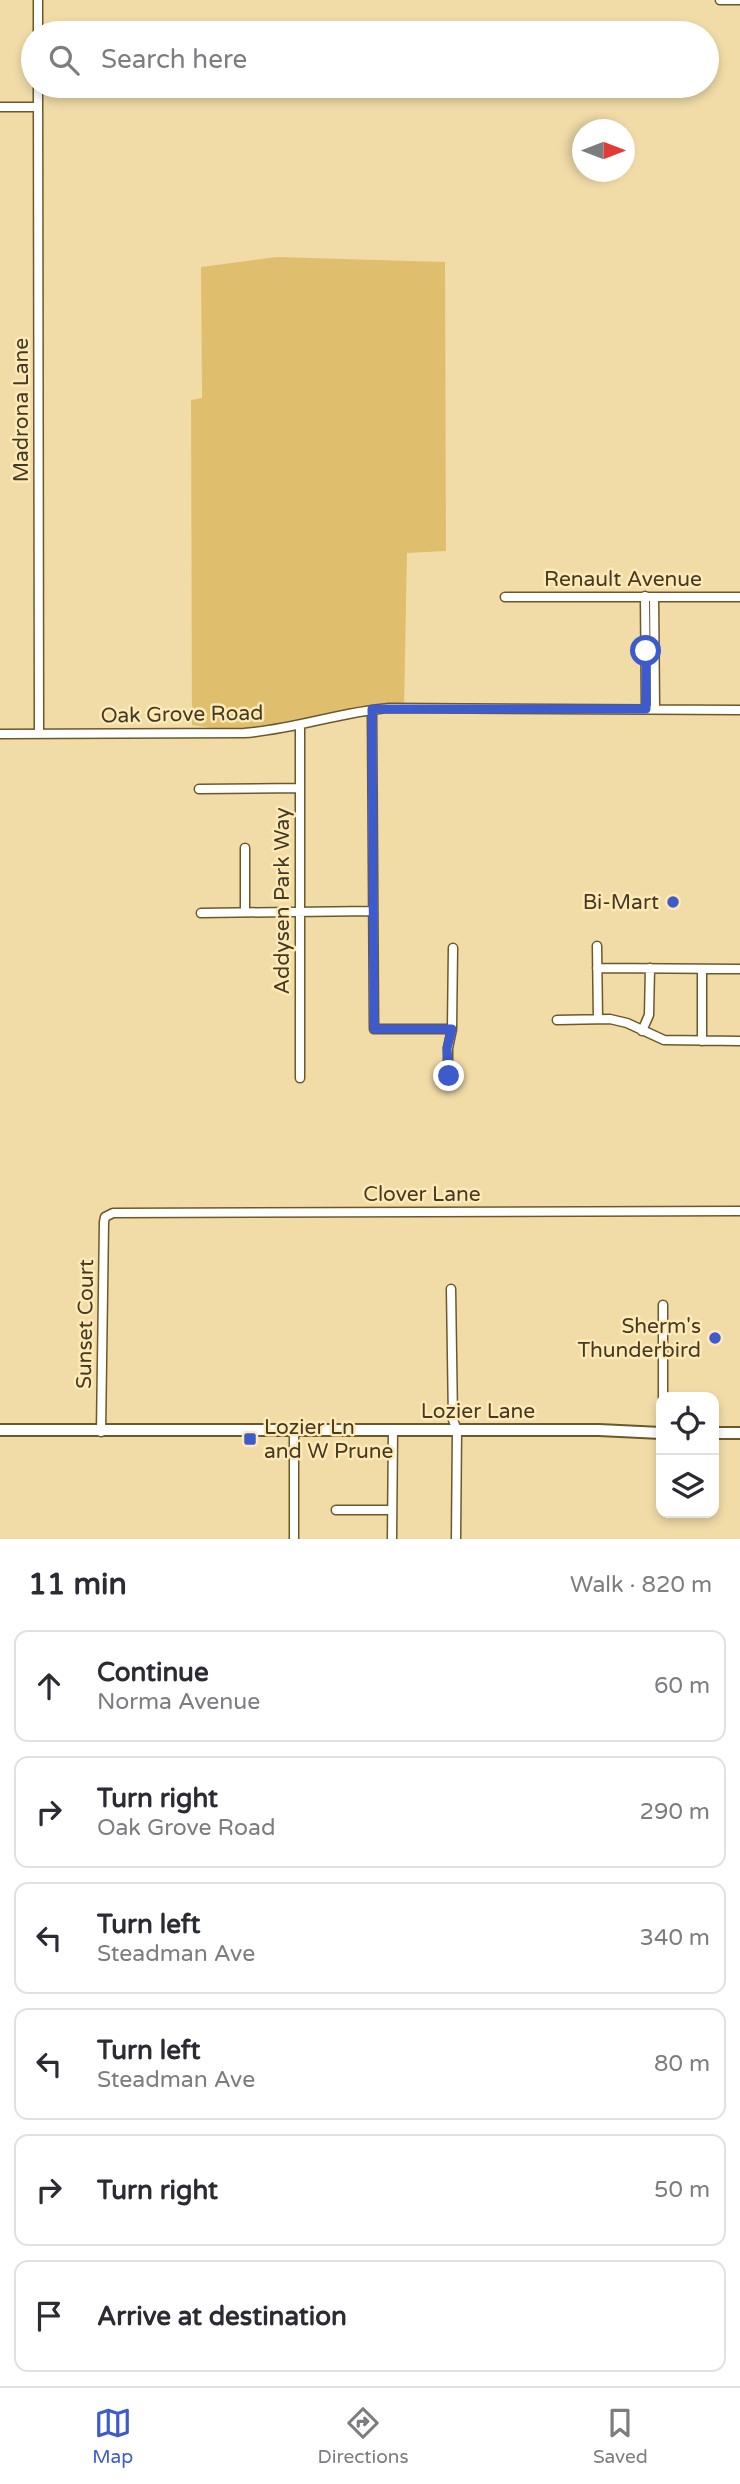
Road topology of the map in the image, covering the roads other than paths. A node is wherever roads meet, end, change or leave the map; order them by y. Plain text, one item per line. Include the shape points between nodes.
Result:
1 (38, 0) edge
2 (720, 0) edge
3 (740, 1) edge
4 (38, 21) edge
5 (38, 98) edge
6 (0, 107) edge
7 (38, 107) junction
8 (505, 597) dead end
9 (650, 597) junction
10 (740, 597) edge
11 (372, 709) junction
12 (650, 709) junction
13 (740, 710) edge
14 (300, 725) junction
15 (0, 734) edge
16 (39, 734) junction
17 (300, 788) junction
18 (200, 789) dead end
19 (245, 848) dead end
20 (372, 911) junction
21 (245, 912) junction
22 (299, 912) junction
23 (201, 913) dead end
24 (597, 947) dead end
25 (453, 948) dead end
26 (597, 968) junction
27 (650, 968) junction
28 (702, 969) junction
29 (740, 969) edge
30 (598, 1019) junction
31 (557, 1020) dead end
32 (452, 1029) junction
33 (642, 1031) junction
34 (702, 1041) junction
35 (740, 1041) edge
36 (449, 1076) dead end
37 (300, 1078) dead end
38 (740, 1211) edge
39 (105, 1217) joint
40 (451, 1289) dead end
41 (663, 1305) dead end
42 (663, 1392) edge
43 (0, 1430) edge
44 (393, 1430) junction
45 (457, 1430) junction
46 (101, 1432) junction
47 (294, 1432) junction
48 (656, 1433) edge
49 (719, 1433) edge
50 (740, 1433) edge
51 (336, 1510) dead end
52 (392, 1510) junction
53 (294, 1539) edge
54 (392, 1539) edge
55 (456, 1539) edge

1 - 4 street
2 - 3 street
5 - 7 street, Madrona Lane
6 - 7 street
7 - 16 street, Madrona Lane
8 - 9 street, Renault Avenue
9 - 10 street, Renault Avenue
9 - 12 street
11 - 12 street, Oak Grove Road
11 - 14 street, Oak Grove Road
11 - 20 street
12 - 13 street, Oak Grove Road
14 - 16 street, Oak Grove Road via 244,733
14 - 17 street, Addysen Park Way
15 - 16 street, Oak Grove Road
17 - 18 street
17 - 22 street, Addysen Park Way
19 - 21 street
20 - 22 street
20 - 32 street via 374,1029
21 - 22 street
21 - 23 street
22 - 37 street, Addysen Park Way
24 - 26 street
25 - 32 street
26 - 27 street
26 - 30 street
27 - 28 street
27 - 33 street via 649,1015
28 - 29 street
28 - 34 street
30 - 31 street
30 - 33 street via 627,1023
32 - 36 street via 447,1048
33 - 34 street via 664,1040
34 - 35 street
38 - 39 street, Clover Lane via 125,1212
39 - 46 street, Sunset Court
40 - 45 street via 453,1420
41 - 42 street
43 - 46 main road, Lozier Lane
44 - 45 main road, Lozier Lane
44 - 47 main road, Lozier Lane
44 - 52 street
45 - 48 main road, Lozier Lane
45 - 55 street
46 - 47 main road, Lozier Lane
47 - 53 street
49 - 50 main road
51 - 52 street
52 - 54 street

